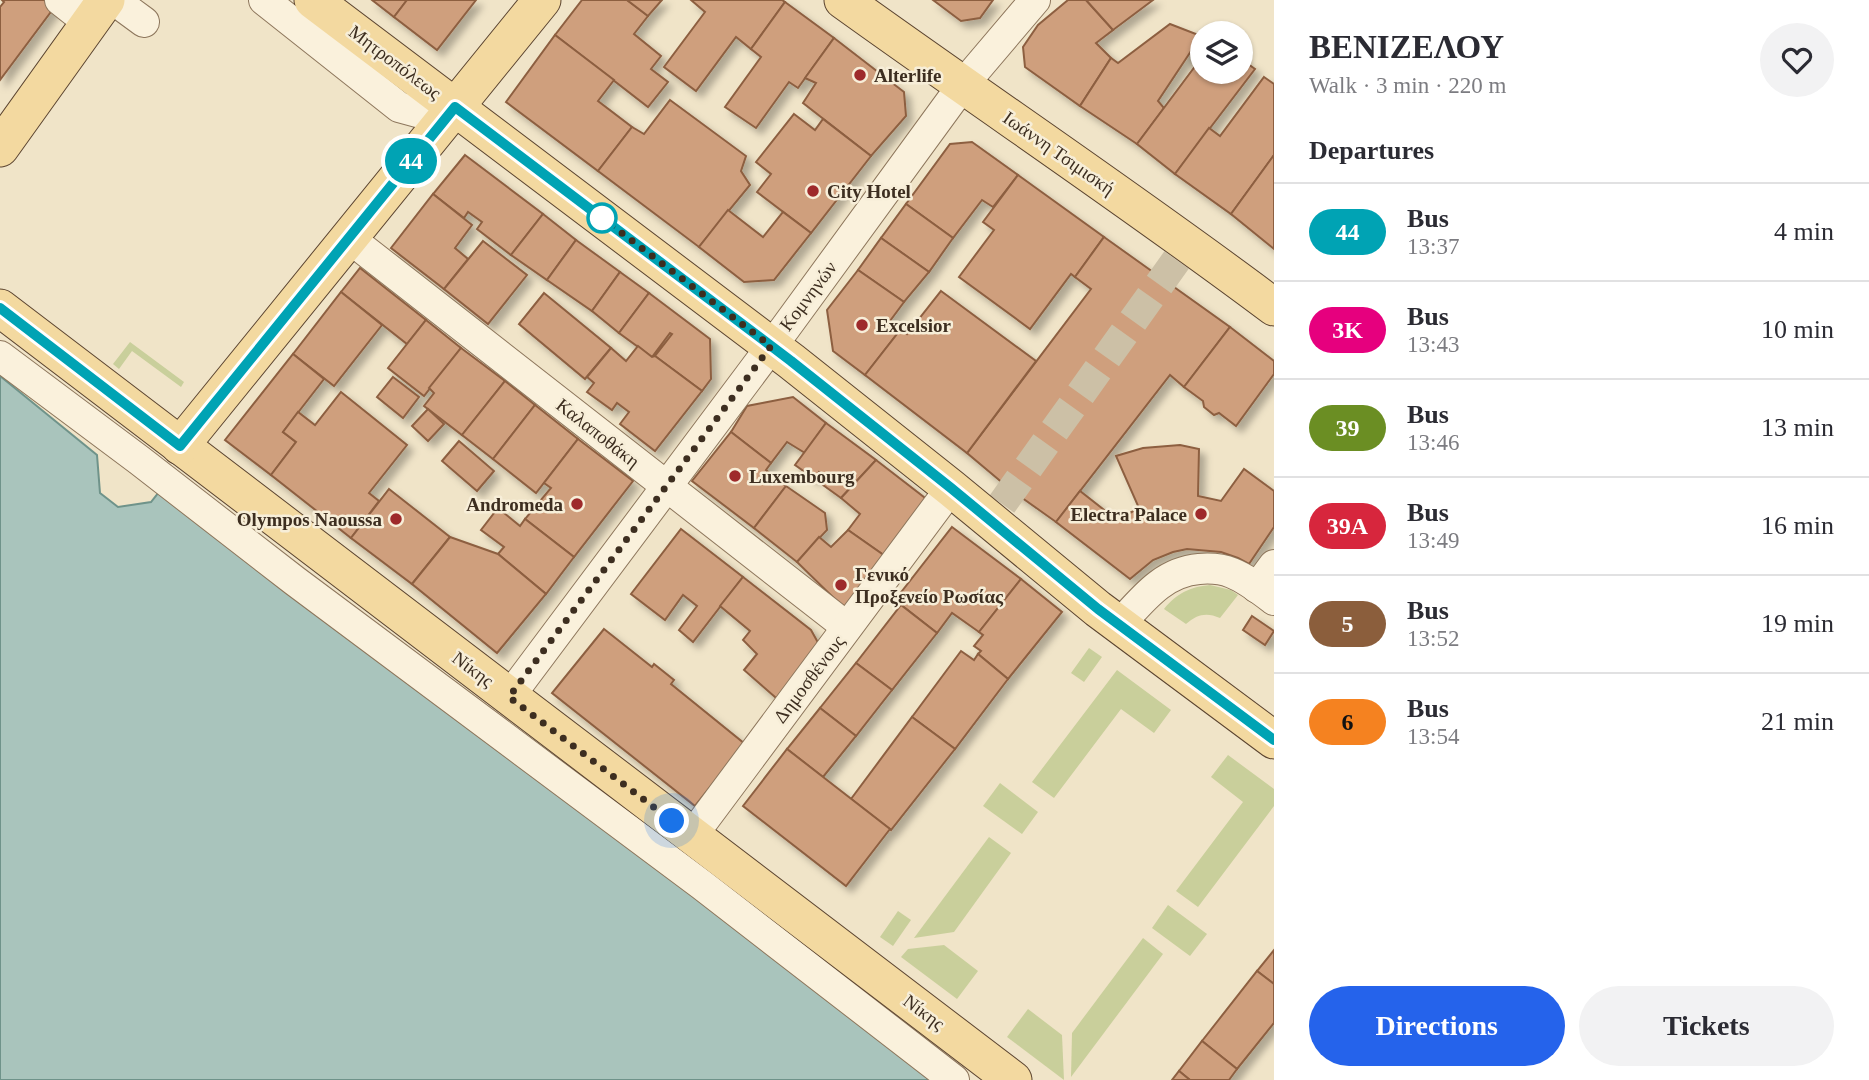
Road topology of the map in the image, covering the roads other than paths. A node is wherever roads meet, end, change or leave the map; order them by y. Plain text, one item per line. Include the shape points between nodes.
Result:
1 (60, 0) edge
2 (264, 0) edge
3 (313, 0) edge
4 (542, 0) edge
5 (843, 0) edge
6 (1035, 0) edge
7 (103, 8) edge
8 (144, 22) dead end
9 (962, 86) junction
10 (455, 107) junction
11 (0, 148) edge
12 (349, 238) junction
13 (1274, 307) edge
14 (0, 308) edge
15 (771, 346) junction
16 (0, 356) edge
17 (180, 446) junction
18 (667, 487) junction
19 (951, 488) junction
20 (1268, 584) edge
21 (1120, 624) junction
22 (847, 627) junction
23 (509, 697) junction
24 (1274, 740) edge
25 (692, 836) junction
26 (954, 1080) edge
27 (1013, 1080) edge

1 - 7 street
2 - 10 street via 399,107 421,113
3 - 10 main road, Μητροπόλεως
4 - 10 main road
5 - 9 main road, Ιωάννη Τσιμισκή
6 - 9 street, Κομνηνών
7 - 8 street
7 - 11 main road
9 - 13 main road, Ιωάννη Τσιμισκή
9 - 15 street, Κομνηνών
10 - 12 main road
10 - 15 main road, Μητροπόλεως
12 - 17 main road
12 - 18 street, Καλαποθάκη
14 - 17 main road, Νίκης
15 - 18 street, Κομνηνών
15 - 19 main road, Μητροπόλεως
16 - 26 street, Νίκης
17 - 23 main road, Νίκης
18 - 22 street, Καλαποθάκη
18 - 23 street, Κομνηνών
19 - 21 main road, Μητροπόλεως
19 - 22 street, Δημοσθένους
20 - 21 street via 1211,568 1189,570 1151,590
21 - 24 main road, Μητροπόλεως
22 - 25 street, Δημοσθένους
23 - 25 main road, Νίκης
25 - 27 main road, Νίκης

